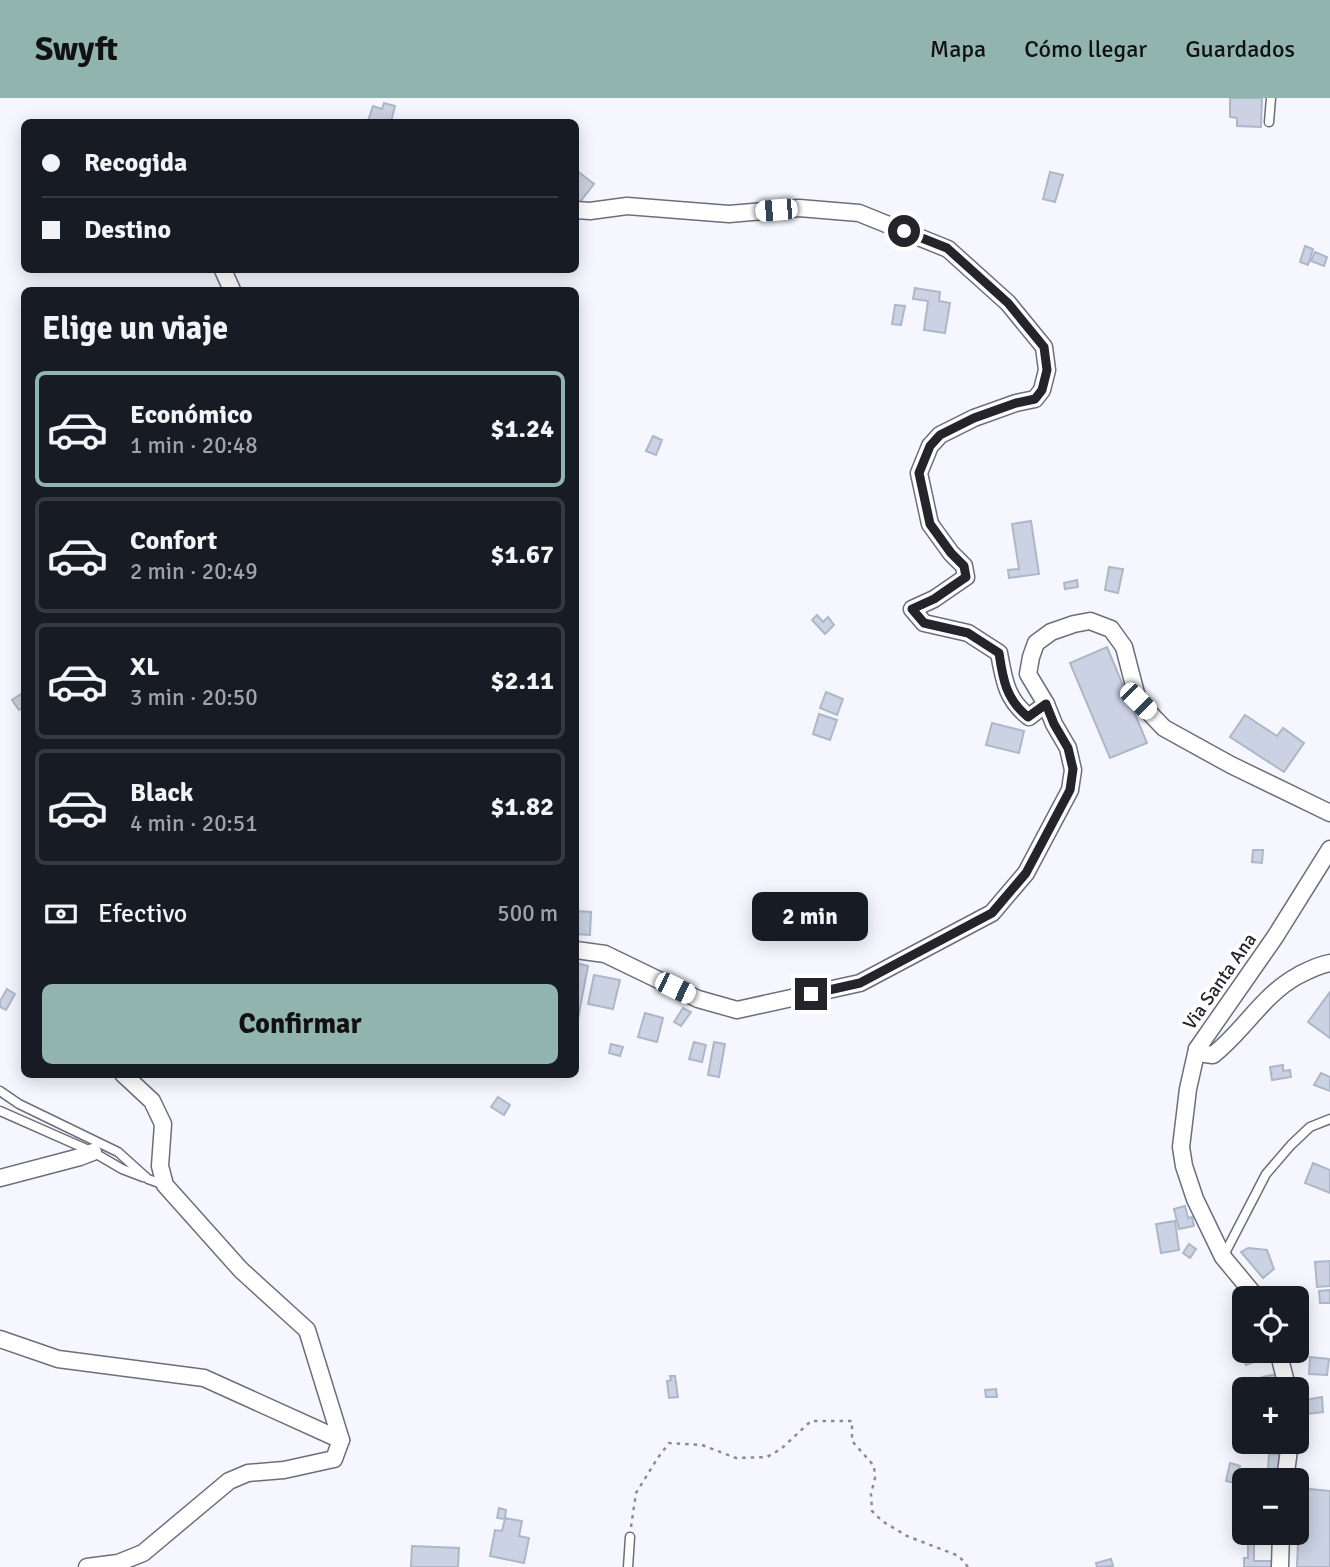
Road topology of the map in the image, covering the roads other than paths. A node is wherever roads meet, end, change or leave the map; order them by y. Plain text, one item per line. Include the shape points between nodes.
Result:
1 (1271, 98) edge
2 (1269, 122) dead end
3 (579, 210) edge
4 (1046, 704) junction
5 (1330, 813) edge
6 (1330, 849) edge
7 (579, 950) edge
8 (1330, 963) edge
9 (1197, 1049) junction
10 (127, 1078) edge
11 (0, 1091) edge
12 (0, 1111) edge
13 (1330, 1119) edge
14 (93, 1152) junction
15 (0, 1178) edge
16 (148, 1179) junction
17 (165, 1185) junction
18 (1223, 1257) junction
19 (1246, 1286) edge
20 (0, 1339) edge
21 (341, 1440) junction
22 (630, 1537) road end
23 (1281, 1545) edge
24 (87, 1567) edge
25 (628, 1567) edge
26 (1280, 1567) edge

1 - 2 lane
3 - 4 street via 627,206 729,214 799,208 859,213 947,248 1008,303 1044,347 1047,370 1042,390 1035,399 974,418 940,435 930,446 919,473 930,524 964,566 966,577 912,609 924,623 968,633 999,653 1004,684 1017,708 1028,717
4 - 5 street via 1028,674 1036,643 1051,632 1090,621 1111,629 1124,647 1138,701 1164,728
4 - 7 street via 1073,769 1070,790 1026,873 992,913 860,983 737,1010 698,999 606,954
6 - 9 street, Via Santa Ana
8 - 9 street via 1283,984 1213,1055
9 - 18 street, Via Santa Ana via 1181,1147 1195,1199
10 - 17 street via 152,1101 163,1124 160,1166
11 - 16 lane via 118,1152
12 - 14 lane
13 - 18 lane via 1310,1127 1266,1174
14 - 15 street
14 - 16 lane
16 - 17 lane
17 - 21 street via 241,1270 307,1330
18 - 19 street, Via Santa Ana
20 - 21 street via 58,1359 204,1378
21 - 24 street via 334,1459 248,1473 229,1481 142,1553 118,1563
22 - 25 lane
23 - 26 street

